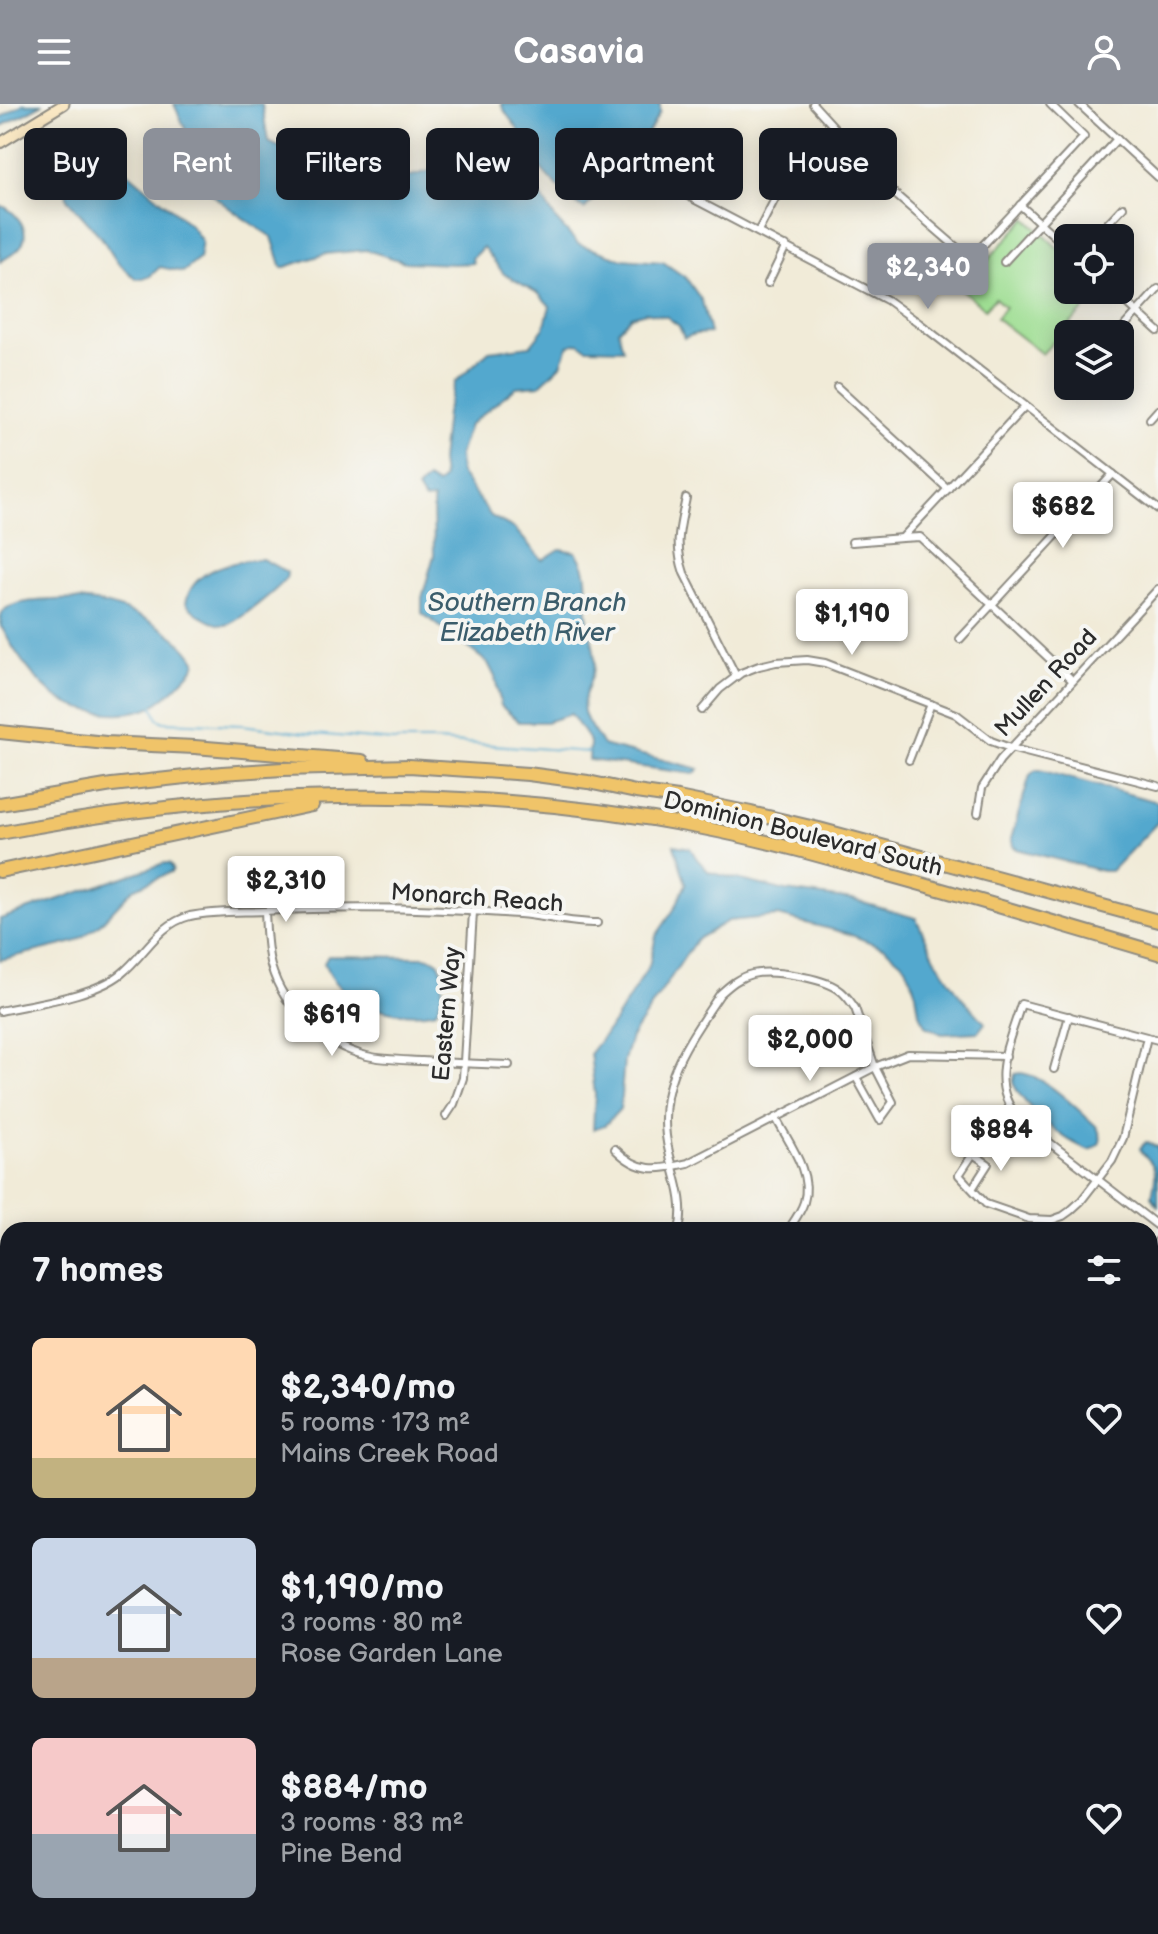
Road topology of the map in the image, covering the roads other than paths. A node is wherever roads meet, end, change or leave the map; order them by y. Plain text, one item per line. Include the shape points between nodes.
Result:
1 (64, 104) edge
2 (813, 104) edge
3 (1050, 104) edge
4 (1079, 104) edge
5 (1117, 139) junction
6 (0, 143) edge
7 (1158, 177) edge
8 (696, 200) edge
9 (774, 200) edge
10 (1020, 205) junction
11 (1123, 207) dead end
12 (1040, 223) junction
13 (1107, 224) edge
14 (758, 232) junction
15 (1054, 236) edge
16 (786, 246) junction
17 (1004, 262) dead end
18 (768, 283) dead end
19 (1158, 289) edge
20 (1128, 304) edge
21 (1137, 312) junction
22 (1130, 320) edge
23 (1158, 331) edge
24 (837, 387) dead end
25 (1025, 406) junction
26 (1158, 410) edge
27 (1150, 419) dead end
28 (1113, 474) junction
29 (948, 489) junction
30 (686, 498) dead end
31 (1158, 509) edge
32 (902, 538) junction
33 (852, 542) dead end
34 (1158, 589) edge
35 (992, 604) junction
36 (960, 639) dead end
37 (736, 676) junction
38 (1072, 680) junction
39 (931, 704) junction
40 (702, 710) dead end
41 (0, 732) edge
42 (1010, 748) junction
43 (909, 760) dead end
44 (409, 766) junction
45 (1158, 786) edge
46 (347, 798) junction
47 (0, 804) edge
48 (978, 813) dead end
49 (0, 833) edge
50 (0, 871) edge
51 (265, 911) junction
52 (473, 912) junction
53 (1158, 919) edge
54 (597, 923) dead end
55 (1158, 953) edge
56 (0, 1011) edge
57 (1069, 1016) junction
58 (1147, 1037) junction
59 (1158, 1040) edge
60 (1006, 1056) junction
61 (465, 1064) junction
62 (509, 1065) dead end
63 (875, 1067) junction
64 (1054, 1069) dead end
65 (856, 1077) junction
66 (446, 1116) dead end
67 (776, 1118) junction
68 (615, 1149) dead end
69 (672, 1167) junction
70 (1097, 1179) junction
71 (972, 1189) junction
72 (680, 1222) edge
73 (793, 1222) edge
74 (1153, 1222) edge

1 - 6 main road
2 - 10 street via 896,195 970,259
3 - 10 street via 1084,137
4 - 5 street
5 - 7 street
5 - 12 street
8 - 14 street
9 - 14 street
10 - 12 street
11 - 13 street
12 - 15 street
12 - 17 street
14 - 16 street
16 - 18 street
16 - 25 street via 887,300
19 - 21 street
20 - 21 street
21 - 22 street
21 - 23 street
24 - 29 street
25 - 28 street
25 - 29 street
26 - 27 street
28 - 31 street
28 - 35 street
29 - 32 street
30 - 37 street via 678,555
32 - 33 street
32 - 35 street via 920,537
34 - 38 street, Mullen Road
35 - 36 street
35 - 38 street
37 - 39 street via 776,662 807,660
37 - 40 street
38 - 42 street, Mullen Road
39 - 42 street
39 - 43 street
41 - 44 highway
42 - 45 street
42 - 48 street, Mullen Road via 982,788
44 - 47 highway, Dominion Boulevard South via 222,773
44 - 53 highway, Dominion Boulevard South via 567,779 722,807
46 - 49 highway, Dominion Boulevard South via 175,806
46 - 50 highway
46 - 55 highway, Dominion Boulevard South via 490,801 704,828 832,859
51 - 52 street, Monarch Reach
51 - 56 street, Monarch Reach via 175,921 122,973 101,986
51 - 61 street via 267,948 277,982 314,1029 369,1056
52 - 54 street, Monarch Reach
52 - 61 street, Eastern Way
57 - 58 street
57 - 60 street via 1021,1004
57 - 64 street
58 - 59 street
58 - 70 street via 1123,1138
60 - 63 street via 908,1054
60 - 70 street via 1003,1095 1011,1110
61 - 62 street
61 - 66 street, Eastern Way via 460,1091
63 - 65 street
63 - 65 street via 893,1102 880,1120
63 - 69 street via 855,1008 839,989 773,972 740,978 720,994 675,1067 664,1120
65 - 67 street
67 - 69 street
67 - 73 street via 805,1177 802,1208
68 - 69 street via 645,1168
69 - 72 street
70 - 71 street via 1070,1211 1045,1221 986,1204
70 - 74 street
71 - 71 street via 988,1164 973,1154 959,1175

